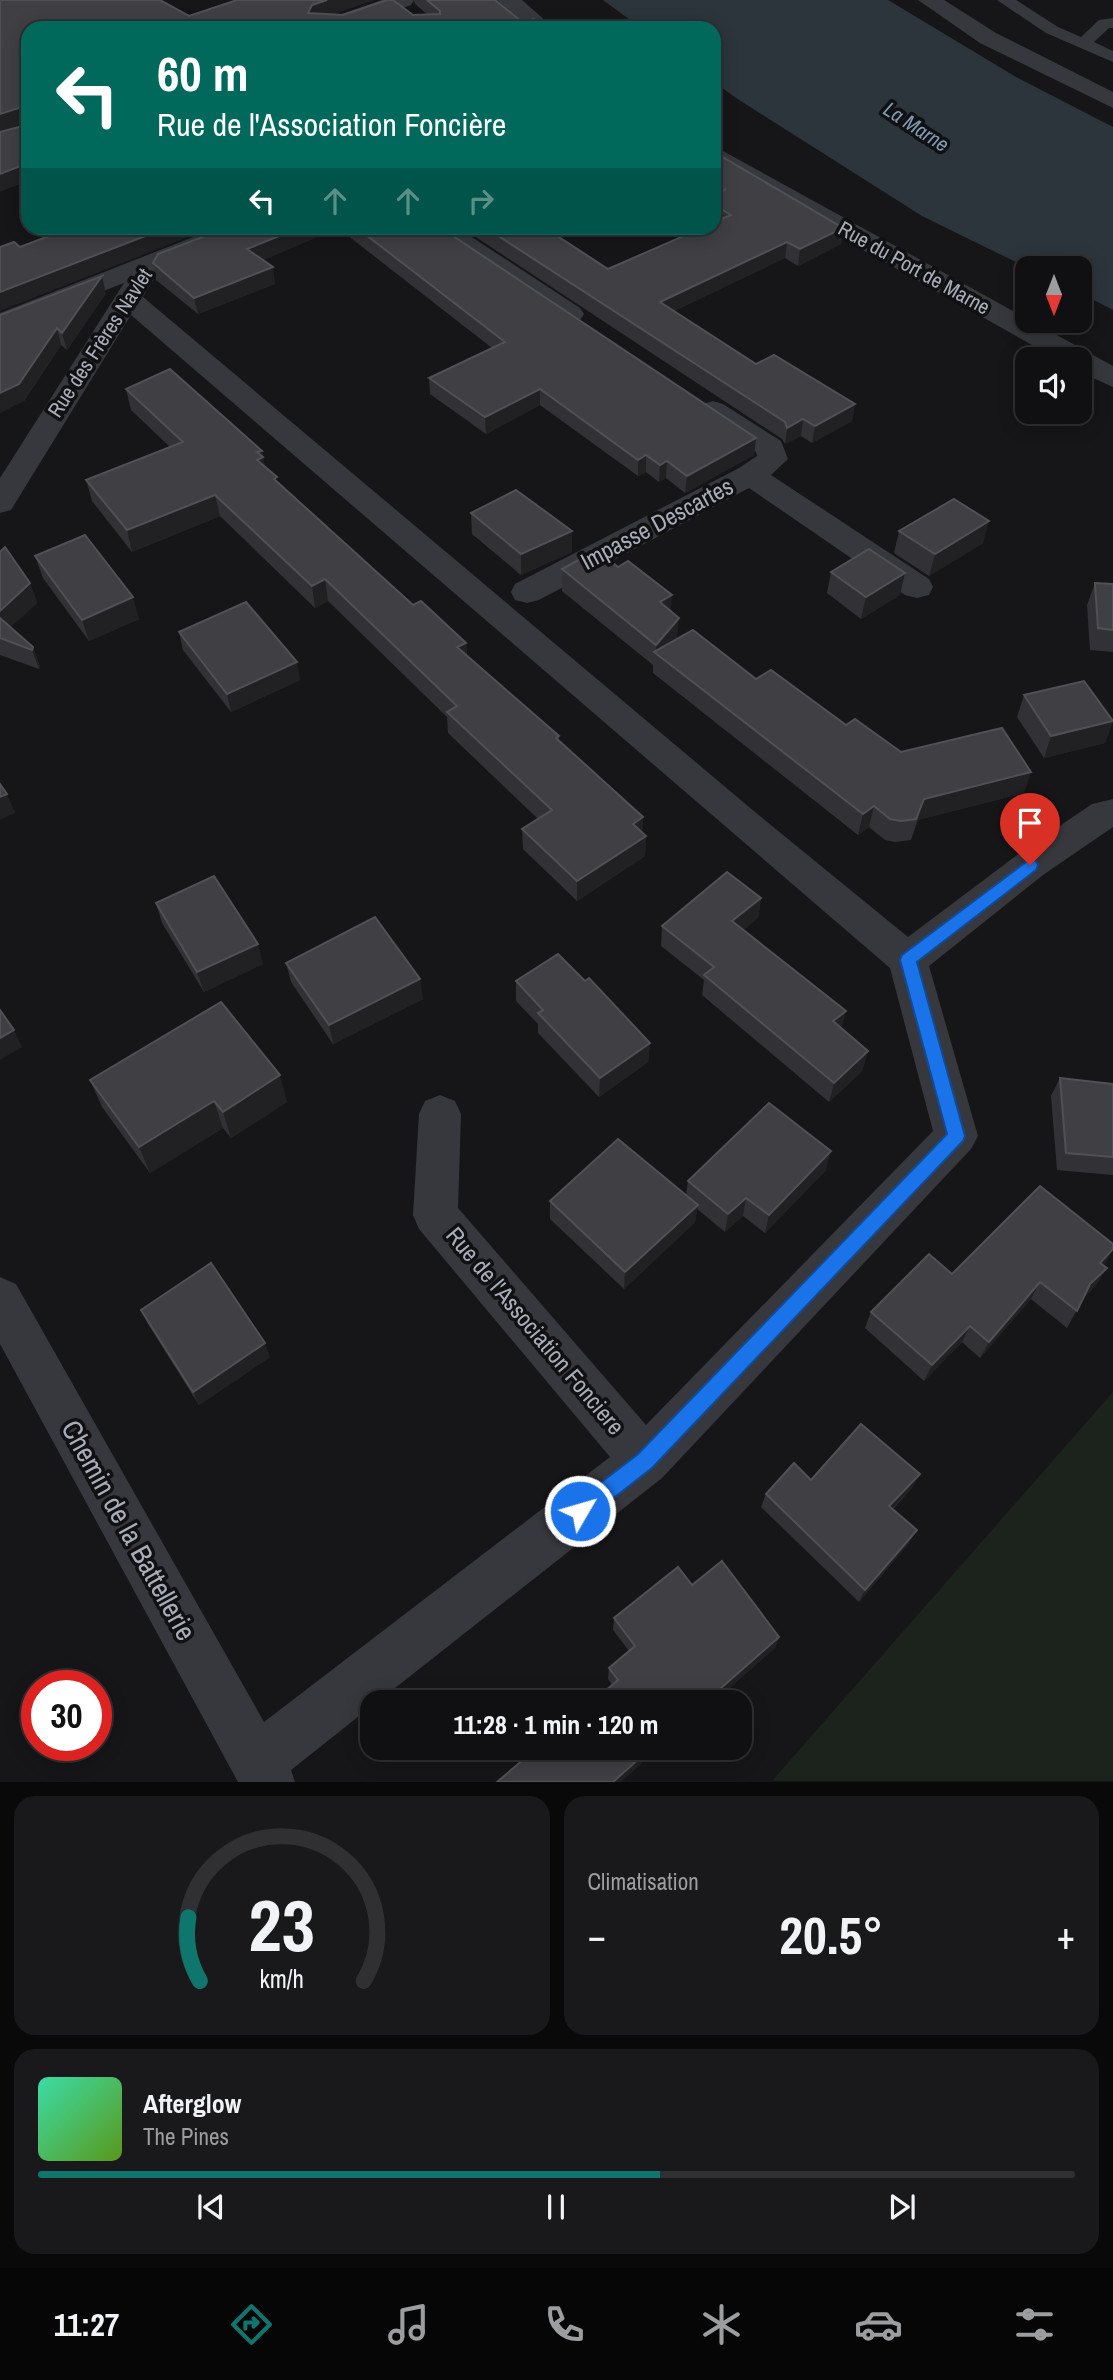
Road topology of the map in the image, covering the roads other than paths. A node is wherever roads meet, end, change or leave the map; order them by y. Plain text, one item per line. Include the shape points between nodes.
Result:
1 (508, 0) edge
2 (929, 0) edge
3 (1005, 0) edge
4 (397, 1) edge
5 (417, 19) edge
6 (342, 21) edge
7 (534, 21) edge
8 (1113, 23) edge
9 (1082, 44) junction
10 (1113, 57) edge
11 (1113, 101) edge
12 (721, 160) edge
13 (220, 235) edge
14 (452, 235) edge
15 (151, 262) junction
16 (129, 299) junction
17 (0, 323) edge
18 (591, 328) edge
19 (1057, 347) edge
20 (1092, 367) edge
21 (1113, 379) edge
22 (695, 398) edge
23 (750, 475) junction
24 (0, 503) edge
25 (917, 587) dead end
26 (527, 592) dead end
27 (1113, 813) edge
28 (908, 960) junction
29 (440, 1114) dead end
30 (0, 1299) edge
31 (645, 1461) junction
32 (263, 1771) edge

1 - 7 street
2 - 11 street via 988,38
3 - 9 lane
4 - 5 street
4 - 6 street
8 - 9 lane via 1105,23
9 - 10 lane
12 - 19 street, Rue du Port de Marne
13 - 15 street, Rue des Frères Navlet
14 - 18 street
15 - 16 street, Rue des Frères Navlet
15 - 17 street
16 - 24 street, Rue des Frères Navlet
16 - 28 street
20 - 21 street, Rue du Port de Marne
22 - 23 street, Impasse Descartes via 770,448 773,459
23 - 25 street, Impasse Descartes
23 - 26 street, Impasse Descartes
27 - 28 street via 1030,865
28 - 31 street via 956,1136
29 - 31 street, Rue de l'Association Fonciere via 435,1215
30 - 32 street, Chemin de la Battellerie
31 - 32 street

